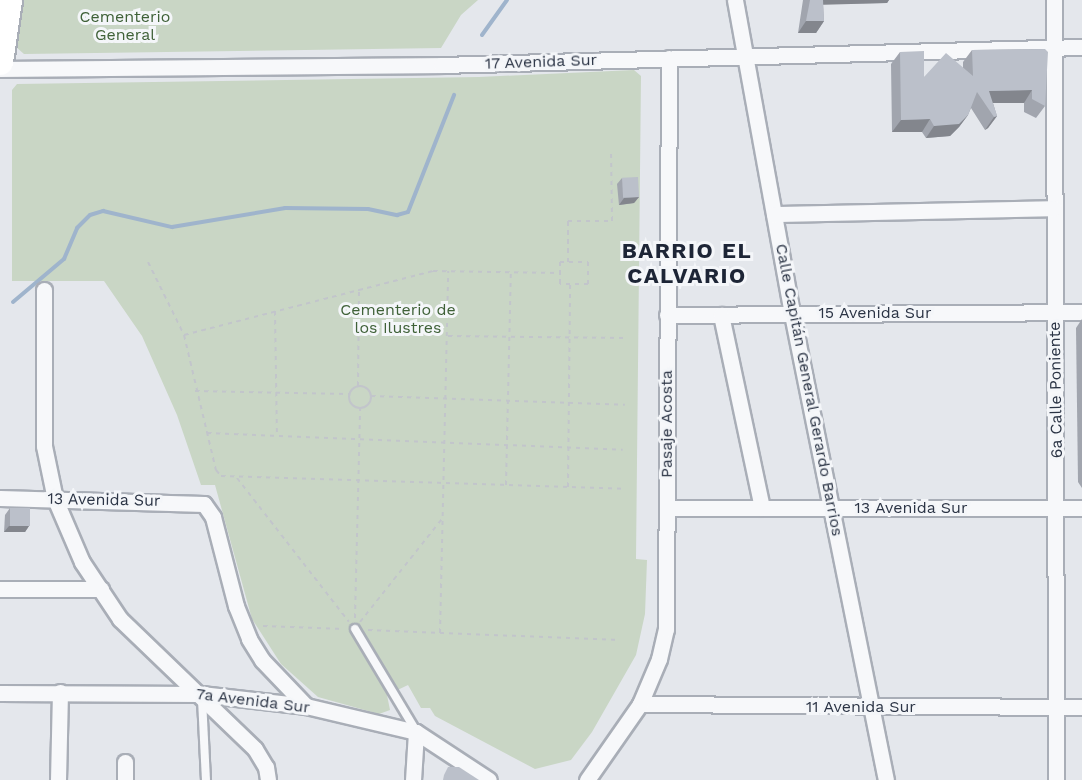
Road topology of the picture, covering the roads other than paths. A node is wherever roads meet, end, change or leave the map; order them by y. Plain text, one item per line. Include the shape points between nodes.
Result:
1 (9, 0) edge
2 (735, 0) edge
3 (1054, 0) edge
4 (1055, 47) junction
5 (1082, 47) edge
6 (746, 57) junction
7 (669, 58) junction
8 (0, 62) edge
9 (0, 69) edge
10 (1054, 208) junction
11 (774, 214) junction
12 (44, 290) dead end
13 (1055, 312) junction
14 (1082, 312) edge
15 (792, 314) junction
16 (667, 315) junction
17 (721, 315) junction
18 (0, 498) edge
19 (56, 499) junction
20 (668, 508) junction
21 (762, 508) junction
22 (832, 508) junction
23 (1058, 508) junction
24 (1082, 508) edge
25 (0, 589) edge
26 (101, 589) junction
27 (355, 629) road end
28 (60, 692) junction
29 (0, 693) edge
30 (201, 694) junction
31 (640, 704) junction
32 (306, 706) junction
33 (1054, 706) junction
34 (872, 707) junction
35 (1082, 707) edge
36 (416, 732) junction
37 (125, 762) dead end
38 (591, 775) edge
39 (58, 780) edge
40 (125, 780) edge
41 (206, 780) edge
42 (268, 780) edge
43 (413, 780) edge
44 (489, 780) edge
45 (573, 780) edge
46 (886, 780) edge
47 (1056, 780) edge

1 - 8 highway
2 - 6 street, Calle Capitán General Gerardo Barrios
3 - 4 street, 6a Calle Poniente
4 - 5 street, 17 Avenida Sur
4 - 6 street, 17 Avenida Sur
4 - 10 street, 6a Calle Poniente
6 - 7 street, 17 Avenida Sur
6 - 11 street, Calle Capitán General Gerardo Barrios
7 - 9 street, 17 Avenida Sur
7 - 16 street, Pasaje Acosta
10 - 11 street
10 - 13 street, 6a Calle Poniente
11 - 15 street, Calle Capitán General Gerardo Barrios
12 - 19 street via 44,446
13 - 14 street, 15 Avenida Sur
13 - 15 street, 15 Avenida Sur
13 - 23 street, 6a Calle Poniente
15 - 17 street, 15 Avenida Sur
15 - 22 street, Calle Capitán General Gerardo Barrios
16 - 17 street, 15 Avenida Sur
16 - 20 street, Pasaje Acosta
17 - 21 street
18 - 19 street, 13 Avenida Sur
19 - 26 street via 82,562
19 - 32 street, 13 Avenida Sur via 191,501 207,506 249,639 275,676
20 - 21 street, 13 Avenida Sur
20 - 31 street, Pasaje Acosta via 666,628 659,659
21 - 22 street, 13 Avenida Sur
22 - 23 street, 13 Avenida Sur
22 - 34 street, Calle Capitán General Gerardo Barrios
23 - 24 street, 13 Avenida Sur
23 - 33 street, 6a Calle Poniente
25 - 26 street
26 - 30 street via 120,619
27 - 36 lane
28 - 29 street, 7a Avenida Sur
28 - 30 street, 7a Avenida Sur
28 - 39 street
30 - 32 street, 7a Avenida Sur
30 - 41 lane
30 - 42 street via 255,749 266,767
31 - 34 street, 11 Avenida Sur
31 - 38 street, Pasaje Acosta
32 - 36 street, 7a Avenida Sur
33 - 34 street, 11 Avenida Sur
33 - 35 street, 11 Avenida Sur
33 - 47 street, 6a Calle Poniente
34 - 46 street, Calle Capitán General Gerardo Barrios
36 - 43 street
36 - 44 street, 7a Avenida Sur
37 - 40 street
38 - 45 street, Pasaje Acosta

